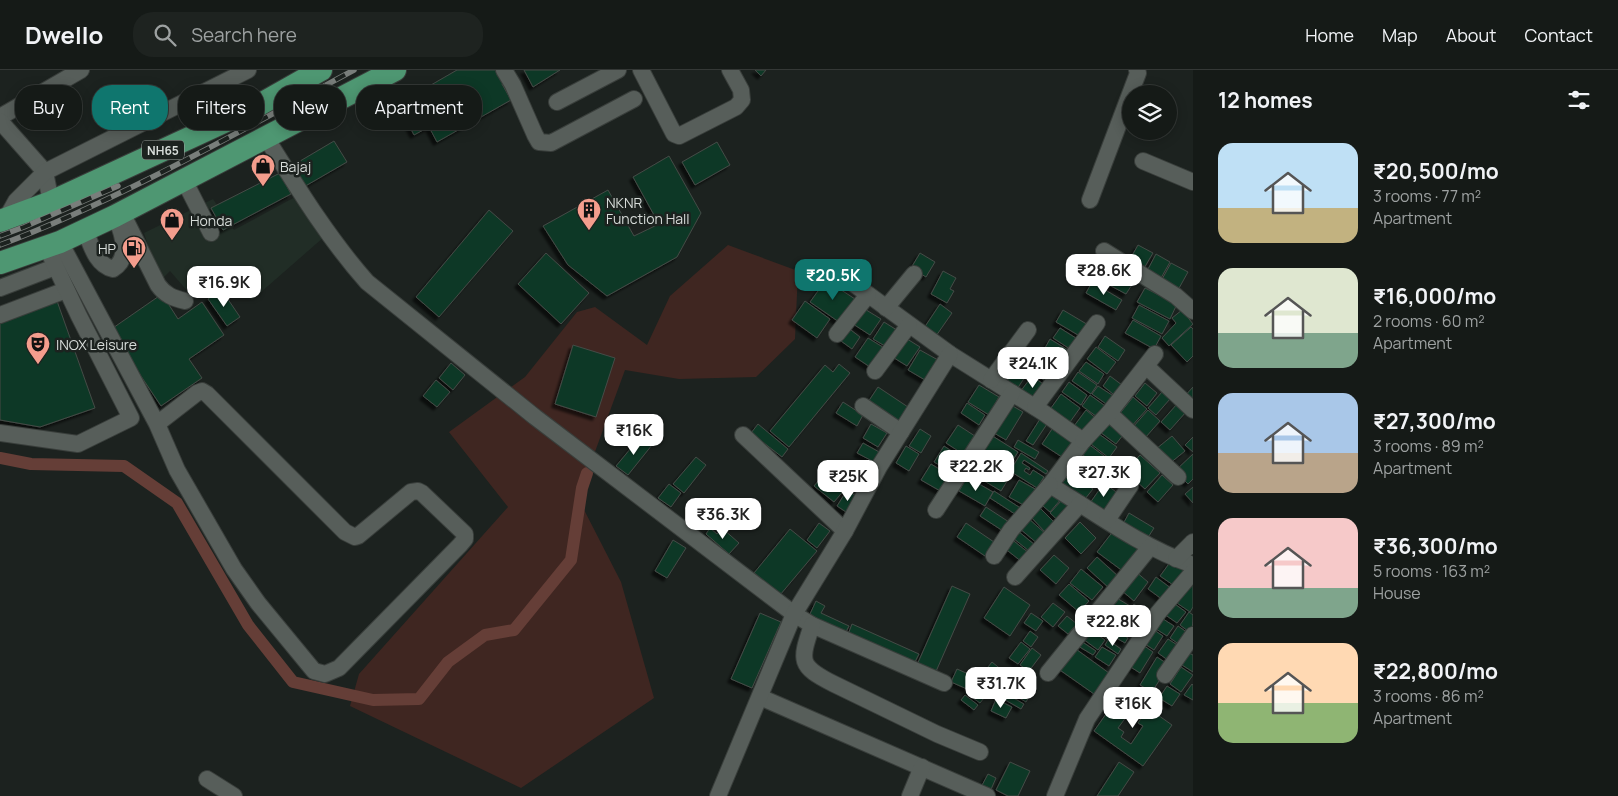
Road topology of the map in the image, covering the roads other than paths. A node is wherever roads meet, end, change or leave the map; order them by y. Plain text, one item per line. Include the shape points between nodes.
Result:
1 (81, 70) edge
2 (248, 70) edge
3 (321, 70) edge
4 (395, 70) edge
5 (504, 70) edge
6 (618, 70) edge
7 (641, 70) edge
8 (730, 70) edge
9 (1137, 70) edge
10 (366, 85) edge
11 (356, 90) edge
12 (634, 99) dead end
13 (557, 102) dead end
14 (0, 117) edge
15 (0, 121) edge
16 (265, 136) junction
17 (1143, 161) dead end
18 (45, 172) junction
19 (184, 180) junction
20 (1193, 182) edge
21 (1090, 200) dead end
22 (51, 202) junction
23 (118, 214) junction
24 (3, 220) edge
25 (85, 230) junction
26 (211, 233) dead end
27 (53, 244) junction
28 (1104, 251) dead end
29 (0, 263) edge
30 (55, 267) junction
31 (914, 274) dead end
32 (847, 280) dead end
33 (0, 288) edge
34 (66, 290) junction
35 (868, 295) junction
36 (184, 302) dead end
37 (886, 308) junction
38 (1193, 311) edge
39 (0, 315) edge
40 (1097, 323) dead end
41 (909, 325) junction
42 (1028, 330) dead end
43 (837, 334) dead end
44 (950, 354) junction
45 (875, 371) dead end
46 (991, 380) junction
47 (1012, 392) junction
48 (863, 406) dead end
49 (1035, 407) junction
50 (1193, 410) edge
51 (1109, 413) junction
52 (157, 424) junction
53 (901, 432) junction
54 (0, 433) edge
55 (743, 435) dead end
56 (1083, 441) junction
57 (1178, 477) dead end
58 (1050, 485) junction
59 (1130, 486) dead end
60 (1080, 504) junction
61 (936, 510) dead end
62 (1108, 520) junction
63 (845, 530) junction
64 (1193, 542) edge
65 (1150, 547) junction
66 (994, 556) dead end
67 (1176, 559) junction
68 (1193, 565) edge
69 (1193, 572) edge
70 (1015, 577) dead end
71 (794, 614) junction
72 (812, 625) junction
73 (1193, 635) edge
74 (1048, 673) dead end
75 (1165, 675) dead end
76 (944, 683) dead end
77 (760, 697) junction
78 (980, 752) dead end
79 (922, 767) junction
80 (206, 778) dead end
81 (234, 796) edge
82 (718, 796) edge
83 (910, 796) edge
84 (987, 796) edge
85 (1055, 796) edge

1 - 14 street
2 - 18 street
3 - 22 highway, NH65 via 252,108
4 - 10 highway, NH65
5 - 12 street via 539,142 551,143
6 - 13 street
7 - 8 street via 674,134 679,136 742,100 741,90
9 - 21 street
11 - 16 highway, NH65
15 - 18 street
16 - 19 highway, NH65
16 - 71 street via 316,216 367,282 535,417
17 - 20 street
18 - 22 street
18 - 24 street via 16,201
19 - 23 highway, NH65
19 - 26 street
22 - 24 highway, NH65
23 - 25 highway, NH65
23 - 25 street via 124,257 113,269 99,260
23 - 36 street via 163,292
25 - 27 highway, NH65
27 - 29 highway, NH65
27 - 30 street
27 - 52 street
28 - 38 street via 1176,296
30 - 33 street
30 - 34 street
31 - 37 street
32 - 35 street
34 - 39 street
34 - 54 street via 131,418 78,444
35 - 37 street
35 - 43 street
37 - 41 street
40 - 49 street
41 - 44 street
41 - 45 street
42 - 46 street
44 - 46 street
44 - 53 street
46 - 47 street
47 - 49 street
47 - 61 street
48 - 53 street
49 - 56 street
50 - 51 street via 1151,360
51 - 56 street
51 - 57 street
52 - 52 street via 202,391 345,532 358,536 411,492 418,491 465,534 465,539 339,668 326,674 314,671 234,569 177,470
53 - 63 street
55 - 63 street
56 - 58 street
58 - 60 street
58 - 66 street via 1011,530
59 - 62 street
60 - 62 street
60 - 70 street
62 - 65 street
63 - 71 street
64 - 67 street
65 - 67 street
65 - 74 street
67 - 68 street
69 - 85 street via 1158,613 1087,719
71 - 72 street
71 - 77 street
72 - 76 street
72 - 78 street via 804,648 805,664 809,669 868,701
73 - 75 street
77 - 79 street
77 - 82 street
79 - 83 street
79 - 84 street
80 - 81 street

